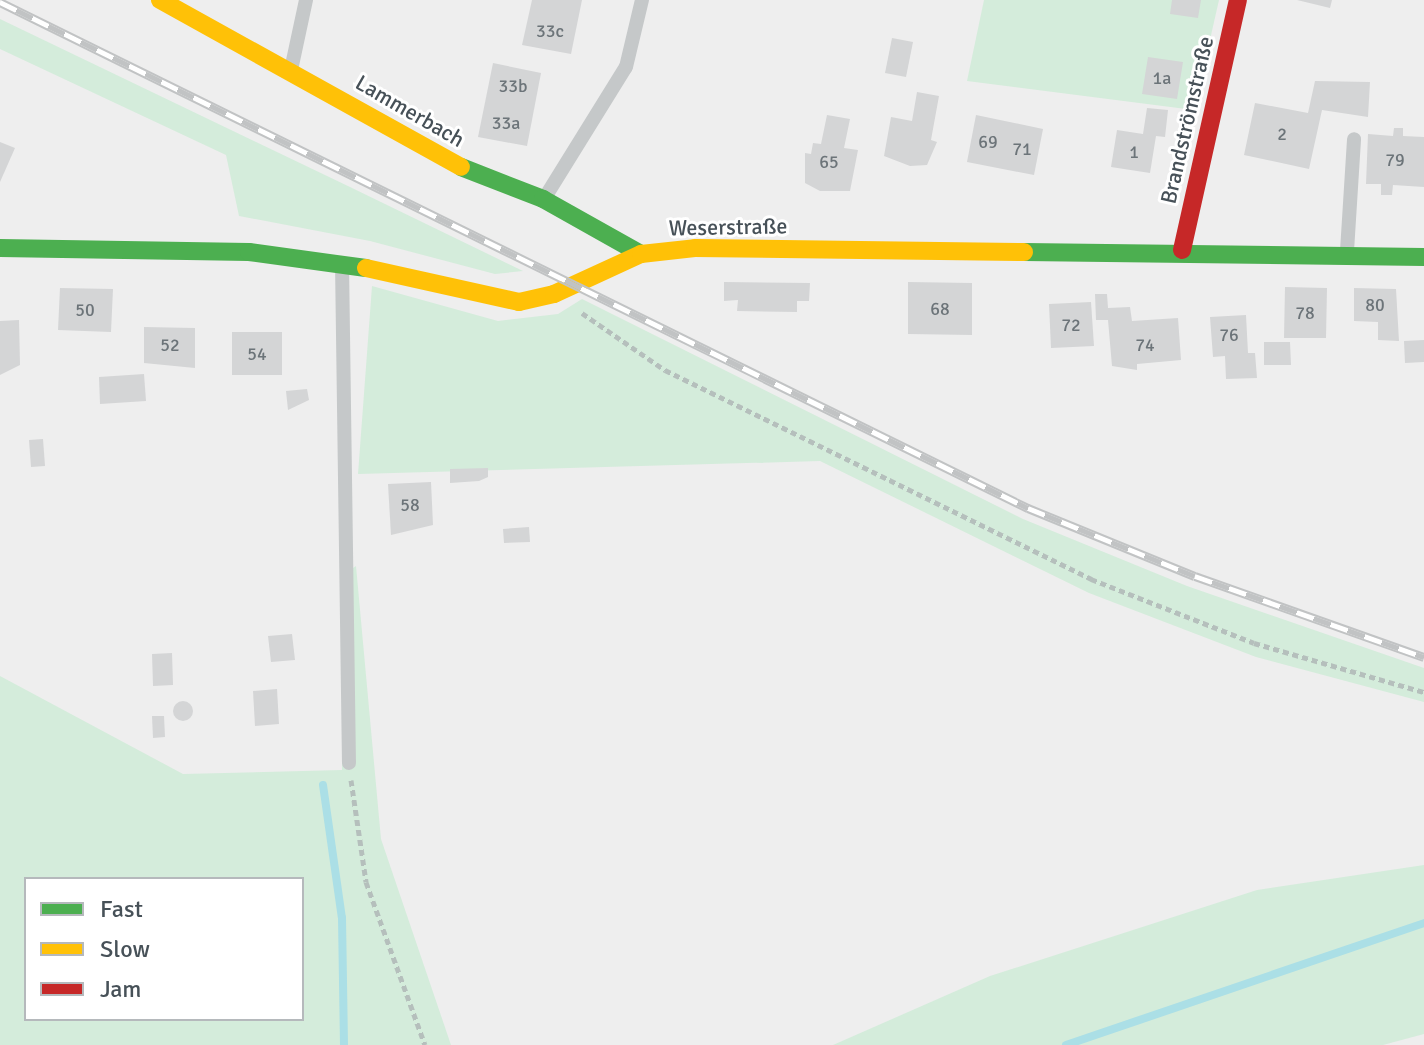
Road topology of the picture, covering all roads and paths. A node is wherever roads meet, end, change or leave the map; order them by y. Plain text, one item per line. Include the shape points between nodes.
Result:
1 (160, 0) edge
2 (306, 0) edge
3 (642, 0) edge
4 (1238, 0) edge
5 (291, 70) junction
6 (1354, 139) dead end
7 (543, 199) junction
8 (0, 248) edge
9 (1182, 250) junction
10 (1347, 251) junction
11 (641, 254) junction
12 (1424, 257) edge
13 (342, 263) junction
14 (554, 294) junction
15 (1424, 692) edge
16 (349, 763) joint
17 (425, 1045) edge

1 - 5 main road, Lammerbach
2 - 5 lane
3 - 7 lane via 626,67
4 - 9 main road, Brandströmstraße
5 - 7 main road, Lammerbach via 464,169
6 - 10 lane
7 - 11 main road, Lammerbach
8 - 13 main road, Weserstraße via 249,252
9 - 10 main road, Weserstraße
9 - 11 main road, Weserstraße via 695,248
10 - 12 main road, Weserstraße
11 - 14 main road, Weserstraße
13 - 14 main road, Weserstraße via 483,298 519,302
13 - 16 lane
14 - 15 path via 665,370 1091,579 1254,643
16 - 17 path via 366,882

